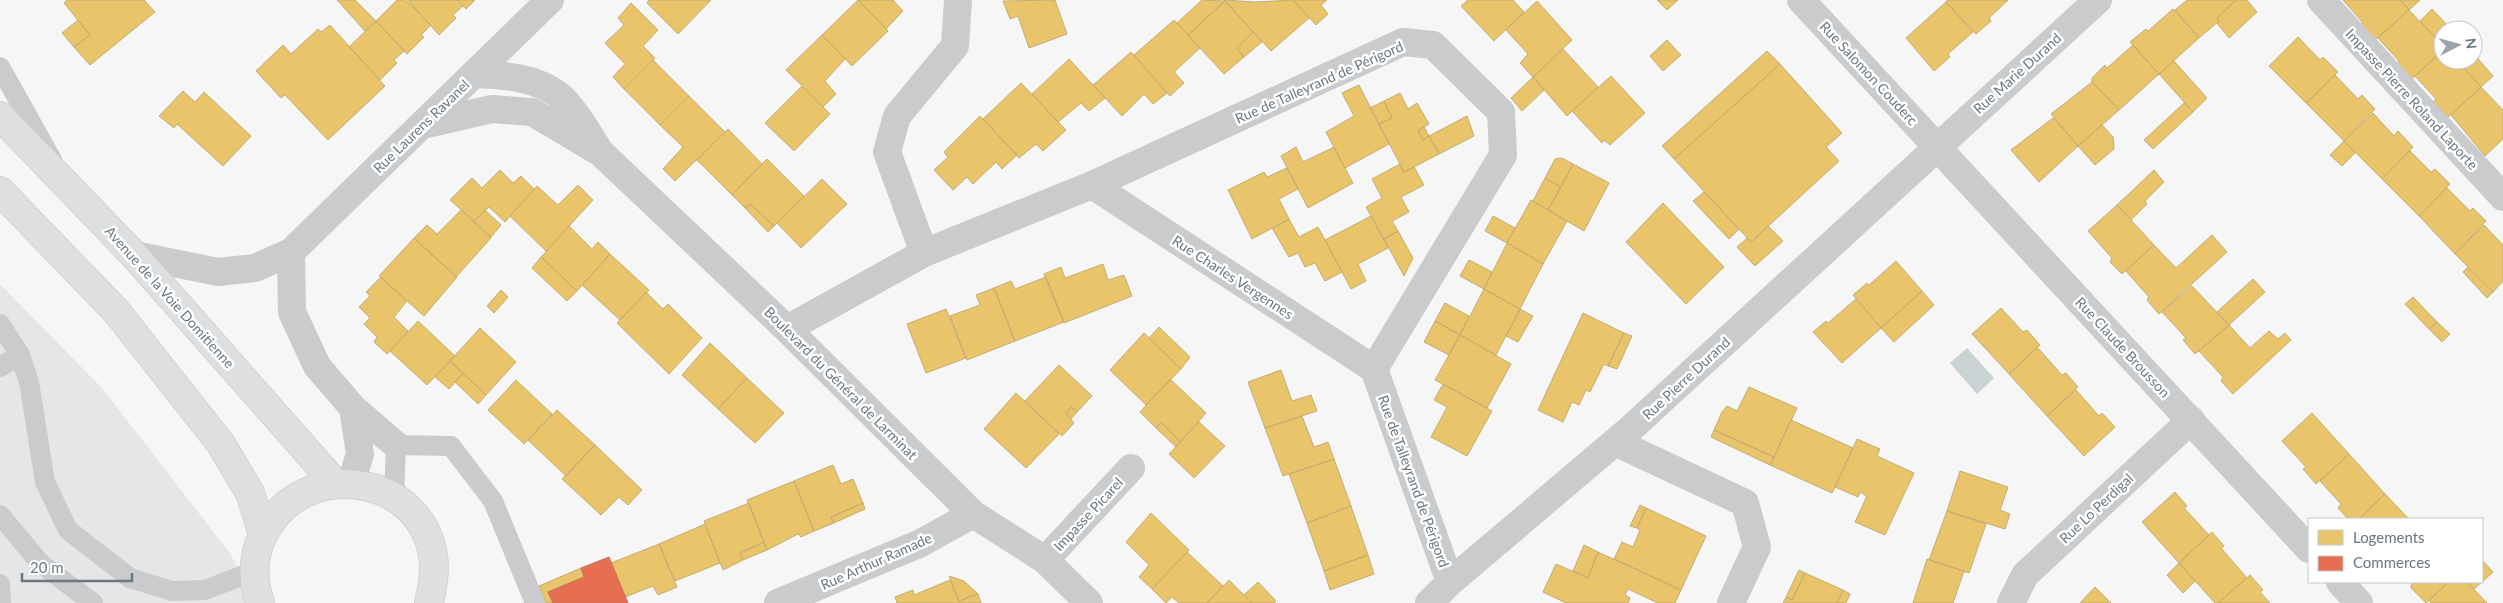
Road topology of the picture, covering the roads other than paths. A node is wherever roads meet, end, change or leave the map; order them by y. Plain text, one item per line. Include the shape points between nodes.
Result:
1 (550, 0) edge
2 (958, 0) edge
3 (1802, 0) edge
4 (2098, 0) edge
5 (2321, 0) edge
6 (0, 67) edge
7 (474, 74) junction
8 (0, 116) edge
9 (422, 125) junction
10 (1937, 146) junction
11 (602, 153) junction
12 (66, 183) junction
13 (1092, 185) junction
14 (0, 191) edge
15 (2503, 197) edge
16 (291, 252) junction
17 (924, 253) junction
18 (134, 256) junction
19 (0, 324) edge
20 (787, 328) junction
21 (20, 355) junction
22 (0, 367) edge
23 (1374, 368) junction
24 (353, 408) junction
25 (2190, 420) junction
26 (1615, 442) junction
27 (396, 445) junction
28 (1131, 468) dead end
29 (343, 483) junction
30 (394, 497) junction
31 (973, 514) junction
32 (0, 516) edge
33 (263, 534) junction
34 (2308, 548) edge
35 (1045, 560) junction
36 (254, 571) junction
37 (1450, 582) junction
38 (2341, 583) edge
39 (0, 584) edge
40 (1, 603) edge
41 (93, 603) edge
42 (260, 603) edge
43 (429, 603) edge
44 (535, 603) edge
45 (778, 603) edge
46 (1089, 603) edge
47 (1429, 603) edge
48 (1731, 603) edge
49 (2011, 603) edge
50 (2359, 603) edge

1 - 7 street, Rue Laurens Ravanel
2 - 17 street via 955,46 897,116 887,152
3 - 10 street, Rue Salomon Couderc
4 - 10 street, Rue Marie Durand
5 - 15 street, Impasse Pierre Roland Laporte
6 - 12 lane
7 - 9 street, Rue Laurens Ravanel
7 - 11 street, Boulevard du Général de Larminat via 500,75 539,83 562,98
8 - 12 main road, Avenue de la Voie Domitienne
9 - 11 street, Boulevard du Général de Larminat via 492,108 532,112
9 - 16 street, Rue Laurens Ravanel
10 - 25 street, Rue Claude Brousson
10 - 26 street, Rue Pierre Durand
11 - 20 street, Boulevard du Général de Larminat
12 - 18 main road, Avenue de la Voie Domitienne
13 - 17 street, Rue de Talleyrand de Périgord
13 - 23 street, Rue Charles Vergennes
13 - 23 street, Rue de Talleyrand de Périgord via 1403,42 1434,45 1501,112 1503,155
14 - 33 main road via 116,311 222,444 250,493
16 - 18 street, Rue Laurens Ravanel via 255,268 218,272
16 - 24 street via 292,312 318,366
17 - 20 street, Rue de Talleyrand de Périgord
18 - 29 main road, Avenue de la Voie Domitienne
19 - 21 lane
20 - 31 street, Boulevard du Général de Larminat
21 - 22 lane
21 - 36 lane via 29,382 45,482 68,530 130,578 172,591 205,590
23 - 37 street, Rue de Talleyrand de Périgord
24 - 27 street
24 - 29 street via 360,454
25 - 34 street, Rue Claude Brousson
25 - 49 street, Rue Lo Perdigal via 2025,576
26 - 37 street, Rue Pierre Durand
26 - 48 street via 1745,503 1757,547
27 - 30 lane
27 - 44 lane via 451,446 493,501
28 - 35 street, Impasse Picarel
29 - 30 main road via 366,485
29 - 33 main road via 313,488 293,499 275,515
30 - 43 main road via 421,526 429,544 434,564
31 - 35 street, Boulevard du Général de Larminat
31 - 45 street, Rue Arthur Ramade via 921,544
32 - 41 lane via 40,563
33 - 36 main road via 256,552
35 - 46 street, Boulevard du Général de Larminat
36 - 42 main road
37 - 47 street, Rue Pierre Durand
38 - 50 street
39 - 40 lane

